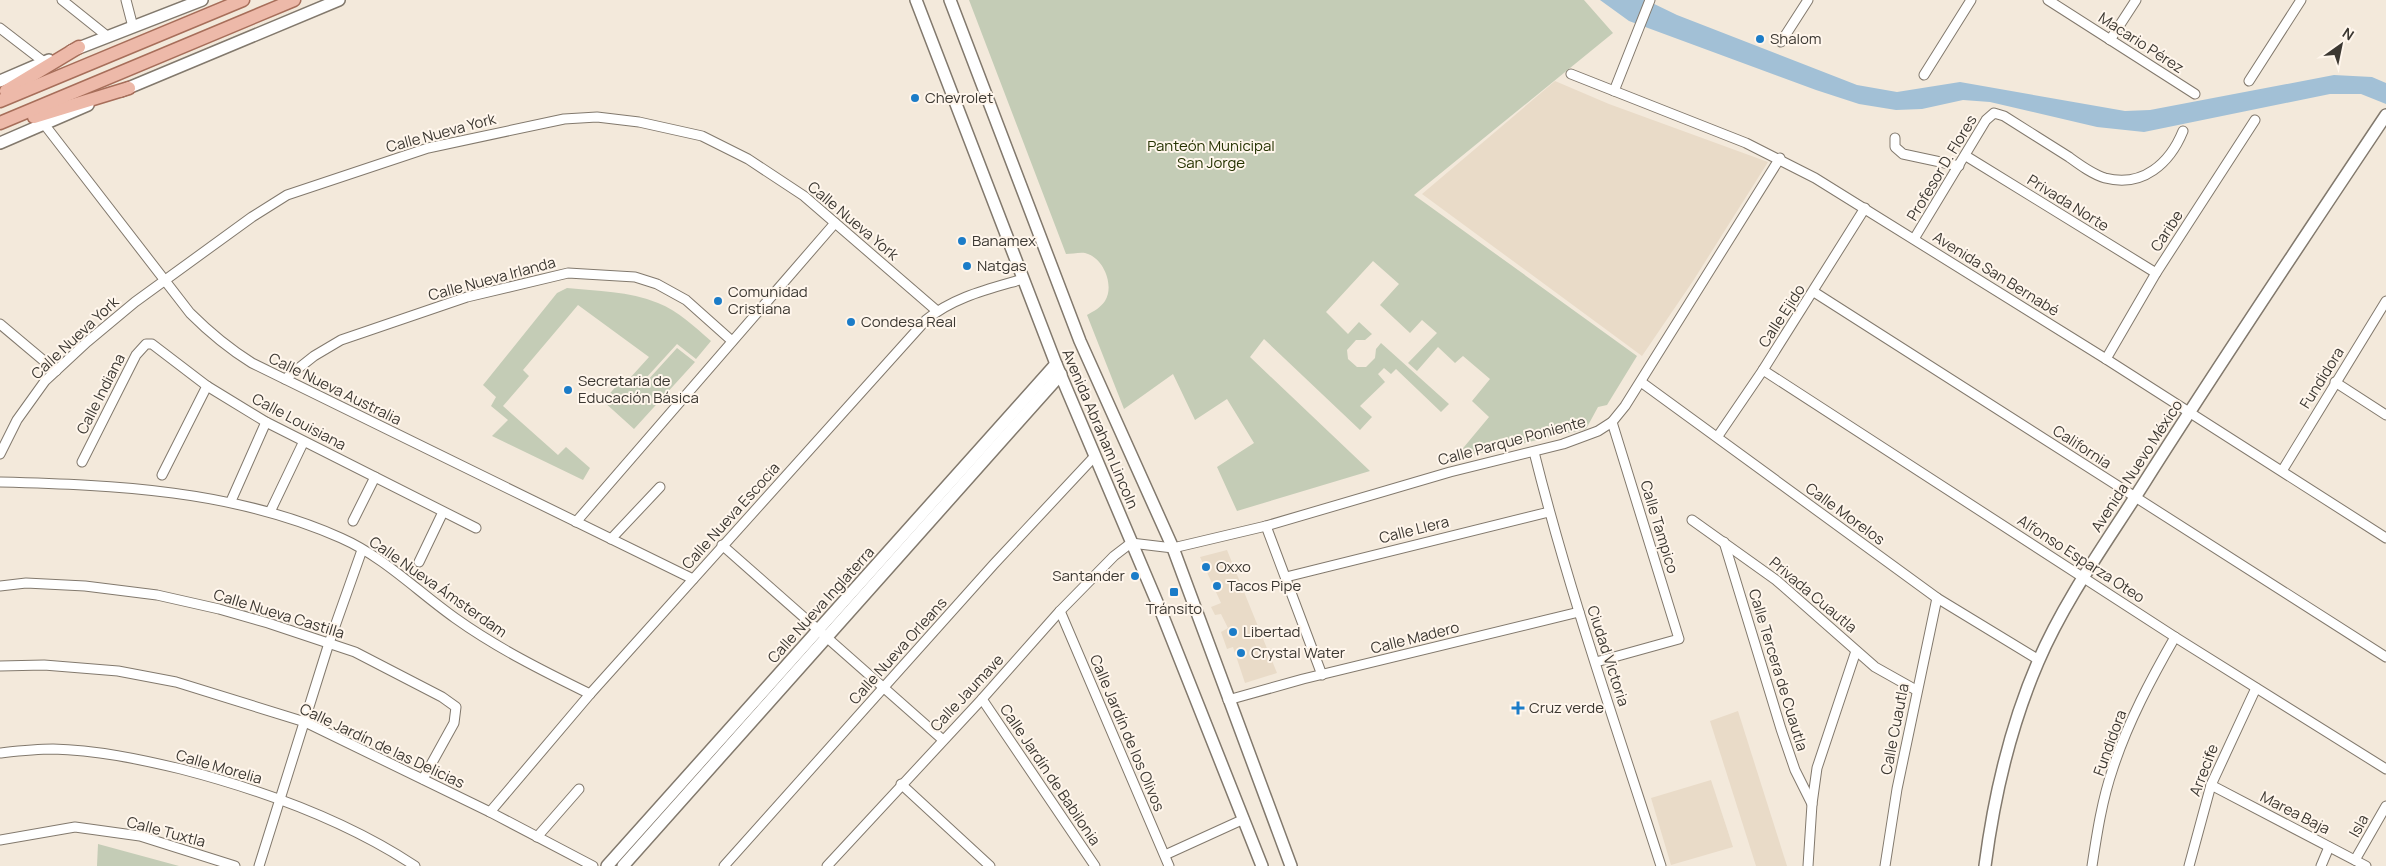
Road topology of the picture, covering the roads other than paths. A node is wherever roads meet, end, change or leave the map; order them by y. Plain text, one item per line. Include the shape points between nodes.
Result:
1 (62, 0) edge
2 (126, 0) edge
3 (202, 0) edge
4 (242, 0) edge
5 (294, 0) edge
6 (339, 0) edge
7 (916, 0) edge
8 (950, 0) edge
9 (1808, 0) edge
10 (1971, 0) edge
11 (2048, 0) edge
12 (2136, 0) edge
13 (2301, 0) edge
14 (1649, 2) edge
15 (132, 27) junction
16 (0, 28) edge
17 (107, 36) junction
18 (2110, 40) junction
19 (1781, 42) dead end
20 (79, 47) junction
21 (44, 62) junction
22 (1571, 74) dead end
23 (1924, 75) dead end
24 (0, 81) edge
25 (2249, 81) dead end
26 (129, 88) junction
27 (1614, 91) junction
28 (2195, 94) dead end
29 (0, 95) edge
30 (0, 101) edge
31 (2386, 115) edge
32 (2255, 120) dead end
33 (0, 123) edge
34 (44, 124) junction
35 (0, 127) edge
36 (2182, 131) dead end
37 (1895, 138) dead end
38 (0, 143) edge
39 (1966, 156) junction
40 (1780, 158) junction
41 (1959, 166) junction
42 (1865, 208) junction
43 (835, 223) junction
44 (1914, 240) junction
45 (2156, 273) junction
46 (1023, 279) junction
47 (166, 281) junction
48 (1814, 292) junction
49 (2386, 301) edge
50 (937, 311) junction
51 (2383, 313) edge
52 (0, 324) edge
53 (732, 341) junction
54 (149, 344) joint
55 (2106, 359) junction
56 (1058, 369) junction
57 (1763, 370) junction
58 (56, 371) junction
59 (285, 379) junction
60 (1641, 382) junction
61 (2335, 382) junction
62 (207, 386) junction
63 (2189, 412) junction
64 (2386, 415) edge
65 (266, 422) junction
66 (1612, 422) junction
67 (1718, 436) junction
68 (303, 443) junction
69 (1534, 452) junction
70 (0, 454) edge
71 (1094, 457) junction
72 (82, 462) dead end
73 (2282, 471) junction
74 (162, 475) dead end
75 (375, 477) junction
76 (0, 482) edge
77 (660, 487) dead end
78 (2135, 498) junction
79 (231, 501) junction
80 (270, 512) junction
81 (443, 512) junction
82 (1549, 512) junction
83 (1692, 520) dead end
84 (353, 521) dead end
85 (576, 522) junction
86 (1266, 526) junction
87 (476, 528) dead end
88 (2386, 538) edge
89 (611, 539) junction
90 (1724, 542) junction
91 (1131, 543) junction
92 (722, 545) junction
93 (1172, 548) junction
94 (362, 550) junction
95 (419, 562) dead end
96 (1286, 577) junction
97 (2084, 577) junction
98 (693, 579) junction
99 (0, 586) edge
100 (1937, 598) junction
101 (1060, 611) junction
102 (1579, 612) junction
103 (822, 634) junction
104 (2175, 637) junction
105 (329, 643) junction
106 (1856, 651) junction
107 (2386, 657) edge
108 (2039, 660) junction
109 (1596, 662) junction
110 (0, 666) edge
111 (1322, 675) junction
112 (883, 688) junction
113 (2256, 688) junction
114 (1916, 690) junction
115 (590, 694) junction
116 (982, 699) junction
117 (1228, 700) junction
118 (305, 722) junction
119 (942, 740) junction
120 (0, 753) edge
121 (2386, 769) edge
122 (423, 779) junction
123 (902, 784) junction
124 (2211, 785) junction
125 (579, 788) dead end
126 (281, 799) junction
127 (1812, 804) junction
128 (2386, 806) edge
129 (490, 812) junction
130 (1244, 819) junction
131 (537, 837) junction
132 (0, 840) edge
133 (2329, 847) junction
134 (1165, 855) junction
135 (2355, 860) junction
136 (235, 866) edge
137 (259, 866) edge
138 (415, 866) edge
139 (593, 866) edge
140 (607, 866) edge
141 (623, 866) edge
142 (724, 866) edge
143 (827, 866) edge
144 (990, 866) edge
145 (1095, 866) edge
146 (1169, 866) edge
147 (1262, 866) edge
148 (1291, 866) edge
149 (1662, 866) edge
150 (1808, 866) edge
151 (1885, 866) edge
152 (1985, 866) edge
153 (2092, 866) edge
154 (2189, 866) edge
155 (2321, 866) edge
156 (2366, 866) edge

1 - 17 street
2 - 15 street
3 - 15 main road
4 - 30 main road
5 - 33 main road
6 - 26 main road
7 - 46 main road, Avenida Abraham Lincoln
8 - 93 main road via 1080,341
9 - 19 street
10 - 23 street
11 - 18 street, Macario Pérez
12 - 18 street
13 - 25 street
14 - 27 street
15 - 17 main road
16 - 21 street
17 - 20 main road
18 - 28 street, Macario Pérez
20 - 21 main road
20 - 29 main road
21 - 24 main road
22 - 27 street, Avenida San Bernabé
26 - 34 main road
26 - 35 main road
27 - 40 street, Avenida San Bernabé
31 - 63 main road, Avenida Nuevo México
32 - 45 street, Caribe
34 - 38 main road
34 - 47 street, Calle Nueva Australia
36 - 39 street, Profesor D. Flores via 2172,153 2156,170 2129,178 2112,179 2090,171 2004,116 1994,113 1986,120
37 - 41 street via 1895,148 1903,154
39 - 41 street, Profesor D. Flores
39 - 45 street, Privada Norte
40 - 42 street, Avenida San Bernabé
40 - 60 street, Calle Parque Poniente
41 - 44 street, Profesor D. Flores
42 - 44 street, Avenida San Bernabé
42 - 48 street, Calle Ejido
43 - 47 street, Calle Nueva York via 804,196 771,174 702,136 638,122 597,117 572,119 428,148 287,195
43 - 50 street, Calle Nueva York
43 - 53 street
44 - 55 street, Avenida San Bernabé
45 - 55 street, Caribe
46 - 50 street, Calle Nueva Escocia via 980,291
46 - 56 main road, Avenida Abraham Lincoln
47 - 58 street, Calle Nueva York via 128,308
47 - 59 street, Calle Nueva Australia via 216,339 252,363
48 - 57 street, Calle Ejido
48 - 78 street, California
49 - 51 street, Fundidora
50 - 92 street, Calle Nueva Escocia
51 - 61 street, Fundidora
52 - 58 street
53 - 59 street, Calle Nueva Irlanda via 686,300 657,284 635,277 568,272 467,297 341,340
53 - 85 street
54 - 62 street, Calle Louisiana
54 - 72 street, Calle Indiana via 136,355
55 - 63 street, Avenida San Bernabé
56 - 71 main road, Avenida Abraham Lincoln
56 - 103 main road, Calle Nueva Inglaterra
57 - 67 street, Calle Ejido
57 - 97 street, Alfonso Esparza Oteo
58 - 70 street, Calle Nueva York via 25,407
59 - 85 street, Calle Nueva Australia
60 - 66 street, Calle Parque Poniente
60 - 67 street, Calle Morelos
61 - 64 street
61 - 73 street, Fundidora
62 - 65 street, Calle Louisiana
62 - 74 street
63 - 73 street, Avenida San Bernabé
63 - 78 main road, Avenida Nuevo México
65 - 68 street, Calle Louisiana
65 - 79 street
66 - 69 street, Calle Parque Poniente via 1585,438
66 - 109 street, Calle Tampico via 1680,639
67 - 100 street, Calle Morelos
68 - 75 street, Calle Louisiana
68 - 80 street
69 - 82 street, Ciudad Victoria
69 - 86 street, Calle Parque Poniente via 1450,472
71 - 91 main road, Avenida Abraham Lincoln
71 - 112 street, Calle Nueva Orleans
73 - 88 street, Avenida San Bernabé
75 - 81 street, Calle Louisiana
75 - 84 street
76 - 79 street, Calle Nueva Ámsterdam via 80,484
77 - 89 street
78 - 97 main road, Avenida Nuevo México
78 - 107 street, California
79 - 80 street, Calle Nueva Ámsterdam
80 - 94 street, Calle Nueva Ámsterdam via 342,538
81 - 87 street, Calle Louisiana
81 - 95 street
82 - 96 street, Calle Llera
82 - 102 street, Ciudad Victoria
83 - 90 street, Privada Cuautla
85 - 89 street, Calle Nueva Australia
86 - 93 street, Calle Parque Poniente
86 - 96 street
89 - 98 street, Calle Nueva Australia
90 - 106 street, Privada Cuautla via 1776,580
90 - 127 street, Calle Tercera de Cuautla via 1781,729 1795,770
91 - 93 street
91 - 101 street, Calle Jaumave
91 - 130 main road, Avenida Abraham Lincoln
92 - 98 street, Calle Nueva Escocia
92 - 103 street
93 - 117 main road
94 - 105 street
94 - 115 street, Calle Nueva Ámsterdam via 389,566 454,617 502,649
96 - 111 street
97 - 104 street, Alfonso Esparza Oteo
97 - 108 main road, Avenida Nuevo México
98 - 115 street, Calle Nueva Escocia
99 - 105 street, Calle Nueva Castilla via 85,586 157,595 268,623
100 - 108 street, Calle Morelos
100 - 114 street, Calle Cuautla
101 - 116 street, Calle Jaumave
101 - 134 street, Calle Jardín de los Olivos
102 - 109 street, Ciudad Victoria
102 - 111 street, Calle Madero
103 - 112 street
103 - 140 main road, Calle Nueva Inglaterra
103 - 141 main road, Calle Nueva Inglaterra
104 - 113 street, Alfonso Esparza Oteo
104 - 153 street, Fundidora via 2146,687 2115,762 2099,820
105 - 118 street
105 - 122 street, Calle Nueva Castilla via 355,652 456,707 454,723
106 - 114 street, Privada Cuautla via 1888,676
106 - 127 street via 1817,768
108 - 152 main road, Avenida Nuevo México via 2008,747
109 - 149 street, Ciudad Victoria
110 - 118 street, Calle Jardín de las Delicias via 44,665 118,671 176,682
111 - 117 street, Calle Madero
112 - 119 street
112 - 142 street, Calle Nueva Orleans
113 - 121 street, Alfonso Esparza Oteo
113 - 124 street, Arrecife
114 - 151 street, Calle Cuautla
115 - 129 street, Calle Nueva Escocia
116 - 119 street, Calle Jaumave
116 - 145 street, Calle Jardín de Babilonia
117 - 148 main road
118 - 122 street, Calle Jardín de las Delicias
118 - 126 street
119 - 123 street, Calle Jaumave
120 - 126 street, Calle Morelia via 55,749 128,756
122 - 129 street, Calle Jardín de las Delicias
123 - 143 street, Calle Jaumave
123 - 144 street
124 - 133 street, Marea Baja
124 - 154 street, Arrecife
125 - 131 street
126 - 137 street
126 - 138 street, Calle Morelia via 356,832
127 - 150 street
128 - 135 street, Isla
129 - 131 street, Calle Jardín de las Delicias
130 - 134 street
130 - 147 main road, Avenida Abraham Lincoln
131 - 139 street, Calle Jardín de las Delicias
132 - 136 street, Calle Tuxtla via 75,827 140,836
133 - 135 street, Marea Baja
133 - 155 street, Isla
134 - 146 street, Calle Jardín de los Olivos
135 - 156 street, Marea Baja

